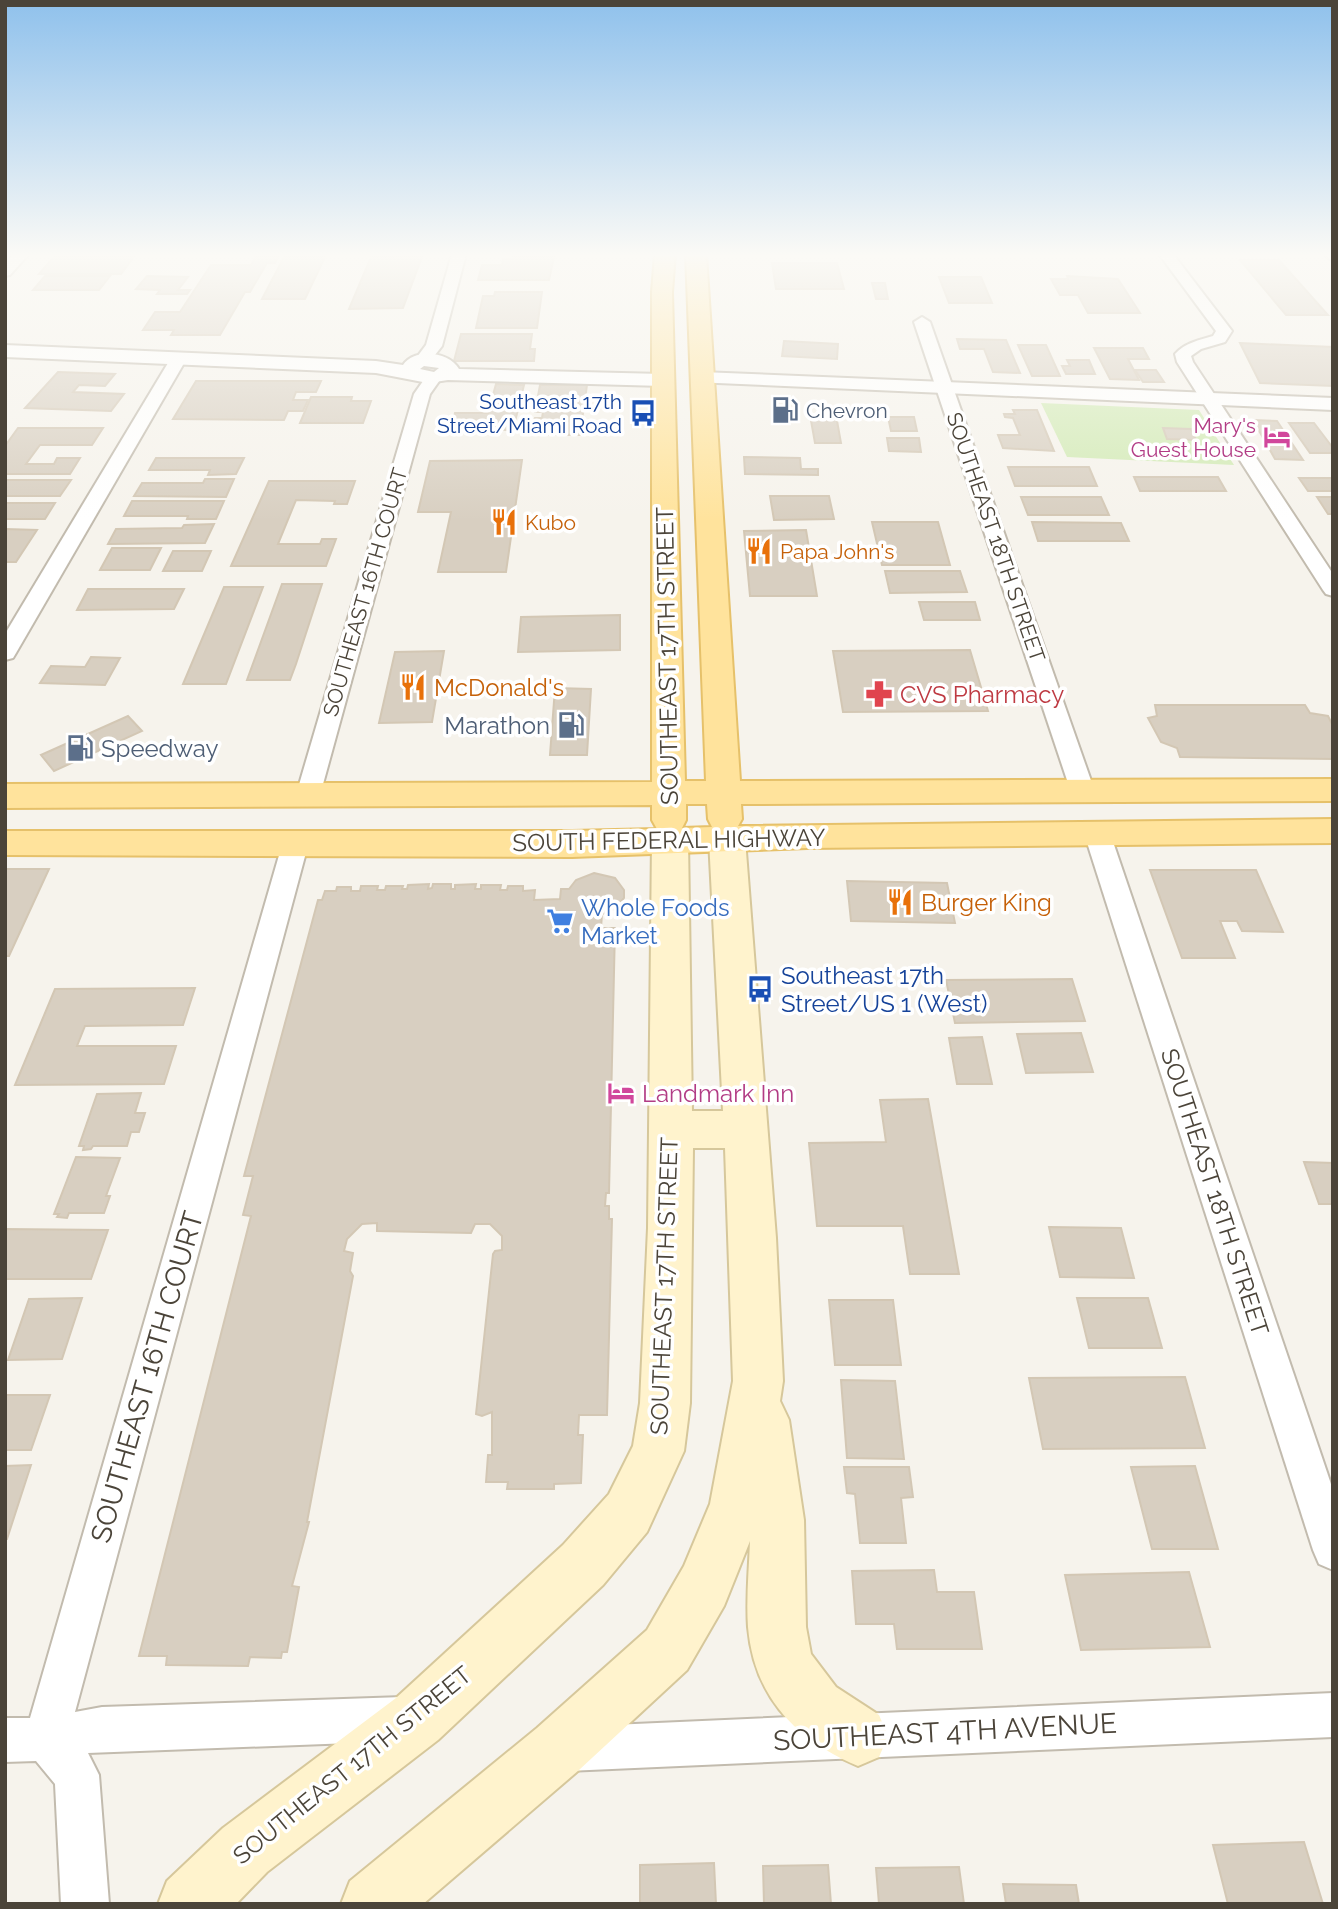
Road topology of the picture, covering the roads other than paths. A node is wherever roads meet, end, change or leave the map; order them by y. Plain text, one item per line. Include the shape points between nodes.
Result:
1 (436, 343) edge
2 (663, 343) edge
3 (700, 343) edge
4 (929, 343) edge
5 (1205, 343) edge
6 (5, 351) edge
7 (179, 358) junction
8 (429, 368) junction
9 (663, 368) junction
10 (701, 378) junction
11 (946, 390) junction
12 (1209, 400) junction
13 (1333, 404) edge
14 (1333, 590) edge
15 (5, 653) edge
16 (1333, 790) edge
17 (1083, 792) junction
18 (669, 794) junction
19 (723, 794) junction
20 (308, 795) junction
21 (5, 796) edge
22 (1333, 831) edge
23 (1097, 834) junction
24 (727, 839) junction
25 (670, 840) junction
26 (5, 843) edge
27 (295, 845) junction
28 (671, 1129) junction
29 (745, 1130) junction
30 (758, 1381) junction
31 (1333, 1550) edge
32 (1333, 1715) edge
33 (417, 1719) junction
34 (858, 1736) junction
35 (26, 1739) edge
36 (558, 1749) junction
37 (85, 1904) edge
38 (190, 1904) edge
39 (373, 1904) edge

1 - 8 street, SOUTHEAST 16TH COURT
2 - 9 main road, SOUTHEAST 17TH STREET
3 - 10 main road, SOUTHEAST 17TH STREET
4 - 11 street, SOUTHEAST 18TH STREET
5 - 12 street via 1183,354
6 - 7 street
7 - 8 street
7 - 15 street
8 - 9 street
8 - 20 street, SOUTHEAST 16TH COURT
9 - 10 main road via 678,366
9 - 18 main road, SOUTHEAST 17TH STREET
10 - 11 street
10 - 19 main road, SOUTHEAST 17TH STREET
11 - 12 street
11 - 17 street, SOUTHEAST 18TH STREET
12 - 13 street
12 - 14 street
16 - 17 main road, SOUTH FEDERAL HIGHWAY
17 - 19 main road, SOUTH FEDERAL HIGHWAY
18 - 19 main road, SOUTH FEDERAL HIGHWAY
18 - 20 main road, SOUTH FEDERAL HIGHWAY
18 - 25 main road, SOUTHEAST 17TH STREET
19 - 24 main road, SOUTHEAST 17TH STREET
20 - 21 main road, SOUTH FEDERAL HIGHWAY
22 - 23 main road, SOUTH FEDERAL HIGHWAY
23 - 24 main road, SOUTH FEDERAL HIGHWAY
23 - 31 street, SOUTHEAST 18TH STREET
24 - 25 main road, SOUTH FEDERAL HIGHWAY
24 - 29 main road, SOUTHEAST 17TH STREET
25 - 27 main road, SOUTH FEDERAL HIGHWAY
25 - 28 main road, SOUTHEAST 17TH STREET
26 - 27 main road, SOUTH FEDERAL HIGHWAY
27 - 35 street, SOUTHEAST 16TH COURT
28 - 29 main road
28 - 33 main road, SOUTHEAST 17TH STREET via 666,1390 658,1451 628,1513 583,1565
29 - 30 main road, SOUTHEAST 17TH STREET
30 - 34 main road via 777,1520 777,1627 785,1667 815,1709
30 - 36 main road, SOUTHEAST 17TH STREET via 737,1505 704,1586 667,1650
32 - 34 street, SOUTHEAST 4TH AVENUE
33 - 35 street via 102,1729
33 - 38 main road, SOUTHEAST 17TH STREET via 245,1850
34 - 36 street, SOUTHEAST 4TH AVENUE
35 - 37 street via 77,1775
36 - 39 main road, SOUTHEAST 17TH STREET

